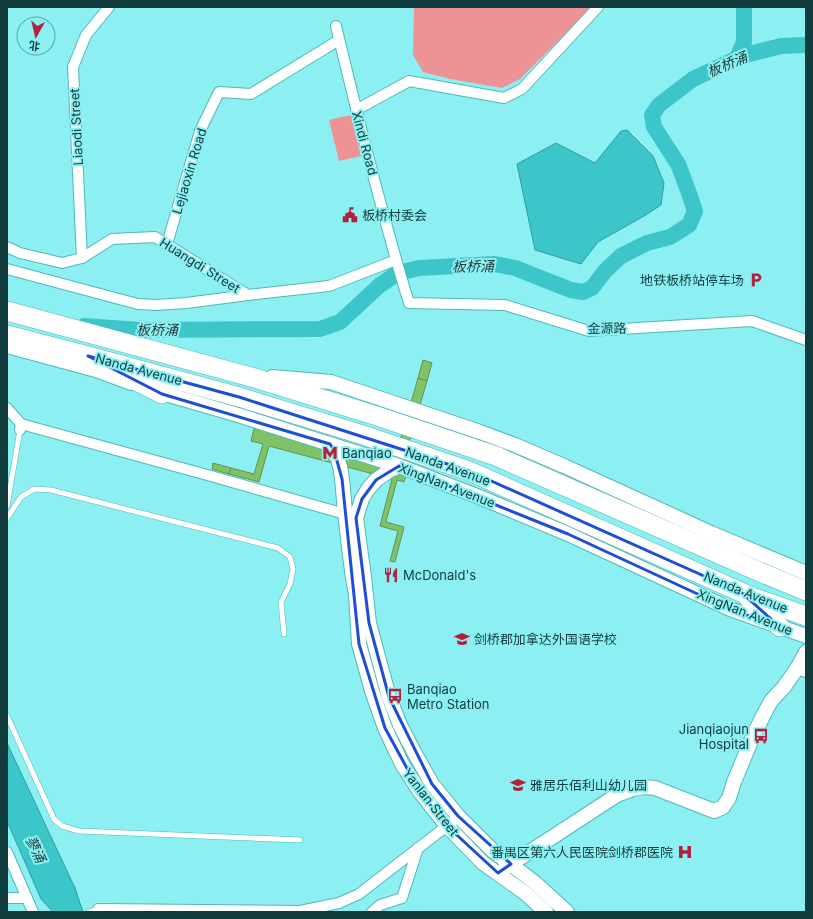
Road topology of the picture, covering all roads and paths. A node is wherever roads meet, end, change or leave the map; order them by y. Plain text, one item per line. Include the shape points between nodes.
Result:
1 (109, 7) edge
2 (598, 7) edge
3 (336, 26) dead end
4 (339, 40) junction
5 (356, 110) junction
6 (167, 244) junction
7 (7, 247) edge
8 (82, 258) junction
9 (396, 260) junction
10 (7, 269) edge
11 (248, 295) junction
12 (409, 303) joint
13 (7, 310) edge
14 (7, 335) edge
15 (806, 340) edge
16 (7, 346) edge
17 (88, 356) junction
18 (244, 375) junction
19 (162, 394) junction
20 (239, 406) junction
21 (7, 408) edge
22 (20, 427) junction
23 (330, 444) junction
24 (399, 466) junction
25 (7, 506) edge
26 (345, 514) junction
27 (7, 518) edge
28 (806, 573) edge
29 (358, 578) junction
30 (806, 591) edge
31 (742, 593) junction
32 (806, 616) edge
33 (780, 627) junction
34 (284, 634) dead end
35 (806, 636) edge
36 (806, 652) edge
37 (802, 668) edge
38 (381, 669) junction
39 (368, 673) junction
40 (7, 716) edge
41 (458, 816) junction
42 (447, 826) junction
43 (300, 840) dead end
44 (418, 848) junction
45 (7, 852) edge
46 (511, 864) junction
47 (498, 873) junction
48 (7, 898) edge
49 (27, 898) junction
50 (96, 911) edge
51 (33, 912) edge
52 (372, 912) edge
53 (546, 912) edge
54 (567, 912) edge

1 - 8 street, Liaodi Street via 86,36 73,67
2 - 5 street via 522,89 504,98 409,81
3 - 4 street, Xindi Road
4 - 5 street, Xindi Road
4 - 6 street, Lejiaoxin Road via 251,94 219,92 200,131
5 - 9 street, Xindi Road
6 - 8 street, Huangdi Street via 155,237 112,239
6 - 11 street, Huangdi Street
7 - 8 street, Huangdi Street via 20,254 62,263
9 - 11 street via 329,286
9 - 12 street, Xindi Road
10 - 11 street via 138,304 171,304
12 - 15 street, 金源路 via 505,305 589,330 752,321
13 - 18 highway, Nanda Avenue
14 - 17 highway, Nanda Avenue
16 - 19 street, XingNan Avenue via 96,370
17 - 19 highway
17 - 20 highway, Nanda Avenue
18 - 28 street via 330,382 480,432 564,466
18 - 30 highway, Nanda Avenue via 496,456
19 - 20 street, XingNan Avenue
20 - 23 street, XingNan Avenue
20 - 31 highway, Nanda Avenue via 363,435 469,472
21 - 22 street
22 - 25 lane
22 - 26 street via 211,476
23 - 24 street, XingNan Avenue
23 - 26 street via 338,456
24 - 29 street via 376,480 362,499 356,518
24 - 33 street, XingNan Avenue via 554,528 730,609
26 - 29 street
27 - 34 lane via 21,497 34,489 51,490 278,548 290,557 293,569 290,584 281,602
29 - 38 street, Yanlan Street
29 - 39 street, Yanlan Street via 356,594 360,644
31 - 32 highway, Nanda Avenue
31 - 33 highway
33 - 35 street, XingNan Avenue
36 - 37 street
37 - 46 street via 771,701 723,807 714,811 655,788 633,789 594,810
38 - 39 street
38 - 41 street, Yanlan Street via 400,725 414,752 432,784
39 - 42 street, Yanlan Street via 385,728 402,764
40 - 43 lane via 54,819 62,826 79,831
41 - 42 street
41 - 46 street, Yanlan Street via 493,851
42 - 44 street
42 - 47 street, Yanlan Street via 484,863
44 - 50 street via 359,894 339,903 300,911
44 - 52 street via 402,898 380,905
45 - 49 street
46 - 47 street
46 - 54 street, Yanlan Street
47 - 53 street, Yanlan Street
48 - 49 street
49 - 51 street

